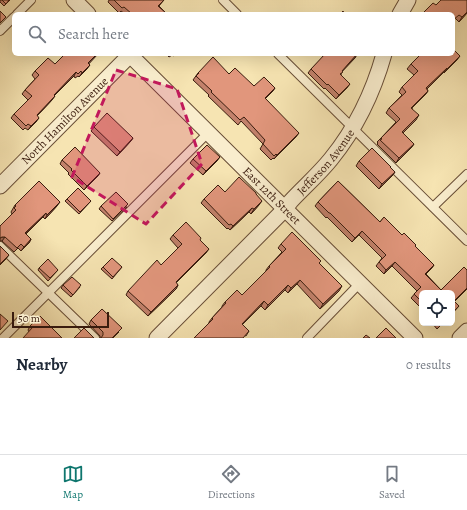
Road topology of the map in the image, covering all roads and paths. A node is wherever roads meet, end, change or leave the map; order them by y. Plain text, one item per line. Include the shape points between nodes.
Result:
1 (31, 0) edge
2 (74, 0) edge
3 (408, 0) edge
4 (225, 1) edge
5 (19, 12) edge
6 (86, 12) edge
7 (235, 12) edge
8 (401, 12) edge
9 (12, 19) edge
10 (0, 31) edge
11 (128, 56) edge
12 (130, 56) edge
13 (280, 56) edge
14 (383, 56) edge
15 (353, 128) junction
16 (208, 133) junction
17 (467, 174) edge
18 (0, 186) edge
19 (433, 207) junction
20 (285, 209) junction
21 (467, 241) edge
22 (0, 246) edge
23 (360, 283) junction
24 (48, 293) junction
25 (467, 331) edge
26 (3, 338) edge
27 (95, 338) edge
28 (157, 338) edge
29 (307, 338) edge
30 (415, 338) edge
31 (460, 338) edge

1 - 5 lane
2 - 6 street
3 - 8 street
4 - 7 lane
9 - 10 lane
11 - 18 street, North Hamilton Avenue
12 - 16 street, East 12th Street
13 - 15 lane
14 - 15 street, Jefferson Avenue via 370,97
15 - 19 lane
15 - 20 street, Jefferson Avenue via 330,161
16 - 20 street, East 12th Street
16 - 24 lane
17 - 19 lane
19 - 21 lane
20 - 23 street, East 12th Street
20 - 28 street, Jefferson Avenue
22 - 24 lane
23 - 29 lane
23 - 30 street, East 12th Street
24 - 26 lane
24 - 27 lane
25 - 31 street

